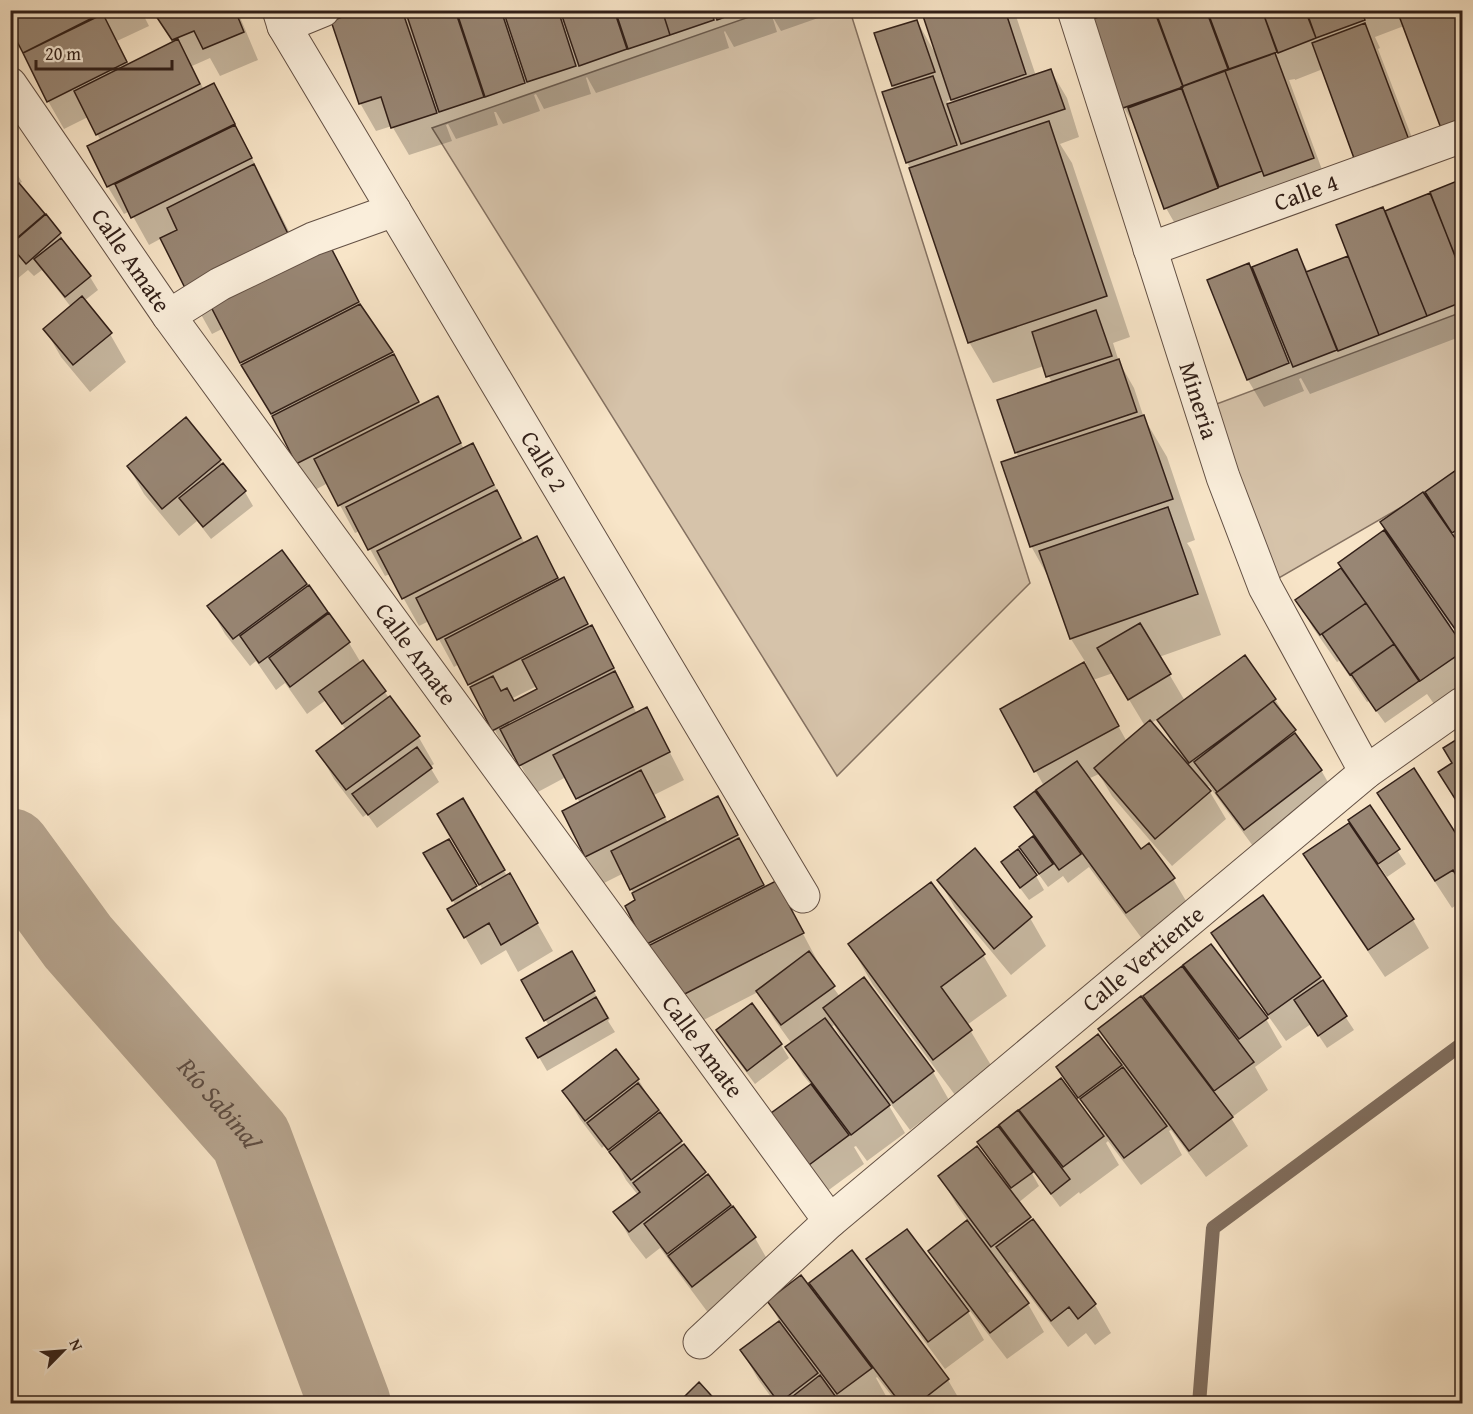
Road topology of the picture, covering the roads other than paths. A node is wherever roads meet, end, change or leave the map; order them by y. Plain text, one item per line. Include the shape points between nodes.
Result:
1 (323, 10) edge
2 (1074, 10) edge
3 (282, 18) edge
4 (10, 84) edge
5 (1462, 136) edge
6 (394, 210) junction
7 (1150, 249) junction
8 (169, 316) junction
9 (1462, 704) edge
10 (1366, 772) junction
11 (803, 896) dead end
12 (830, 1221) junction
13 (700, 1342) dead end

1 - 3 street
2 - 7 street, Mineria
3 - 6 street, Calle 2
4 - 8 street, Calle Amate
5 - 7 street, Calle 4
6 - 8 street via 314,239 220,284
6 - 11 street, Calle 2
7 - 10 street, Mineria via 1223,477 1265,587
8 - 12 street, Calle Amate
9 - 10 street, Calle Vertiente
10 - 12 street, Calle Vertiente
12 - 13 street, Calle Vertiente

